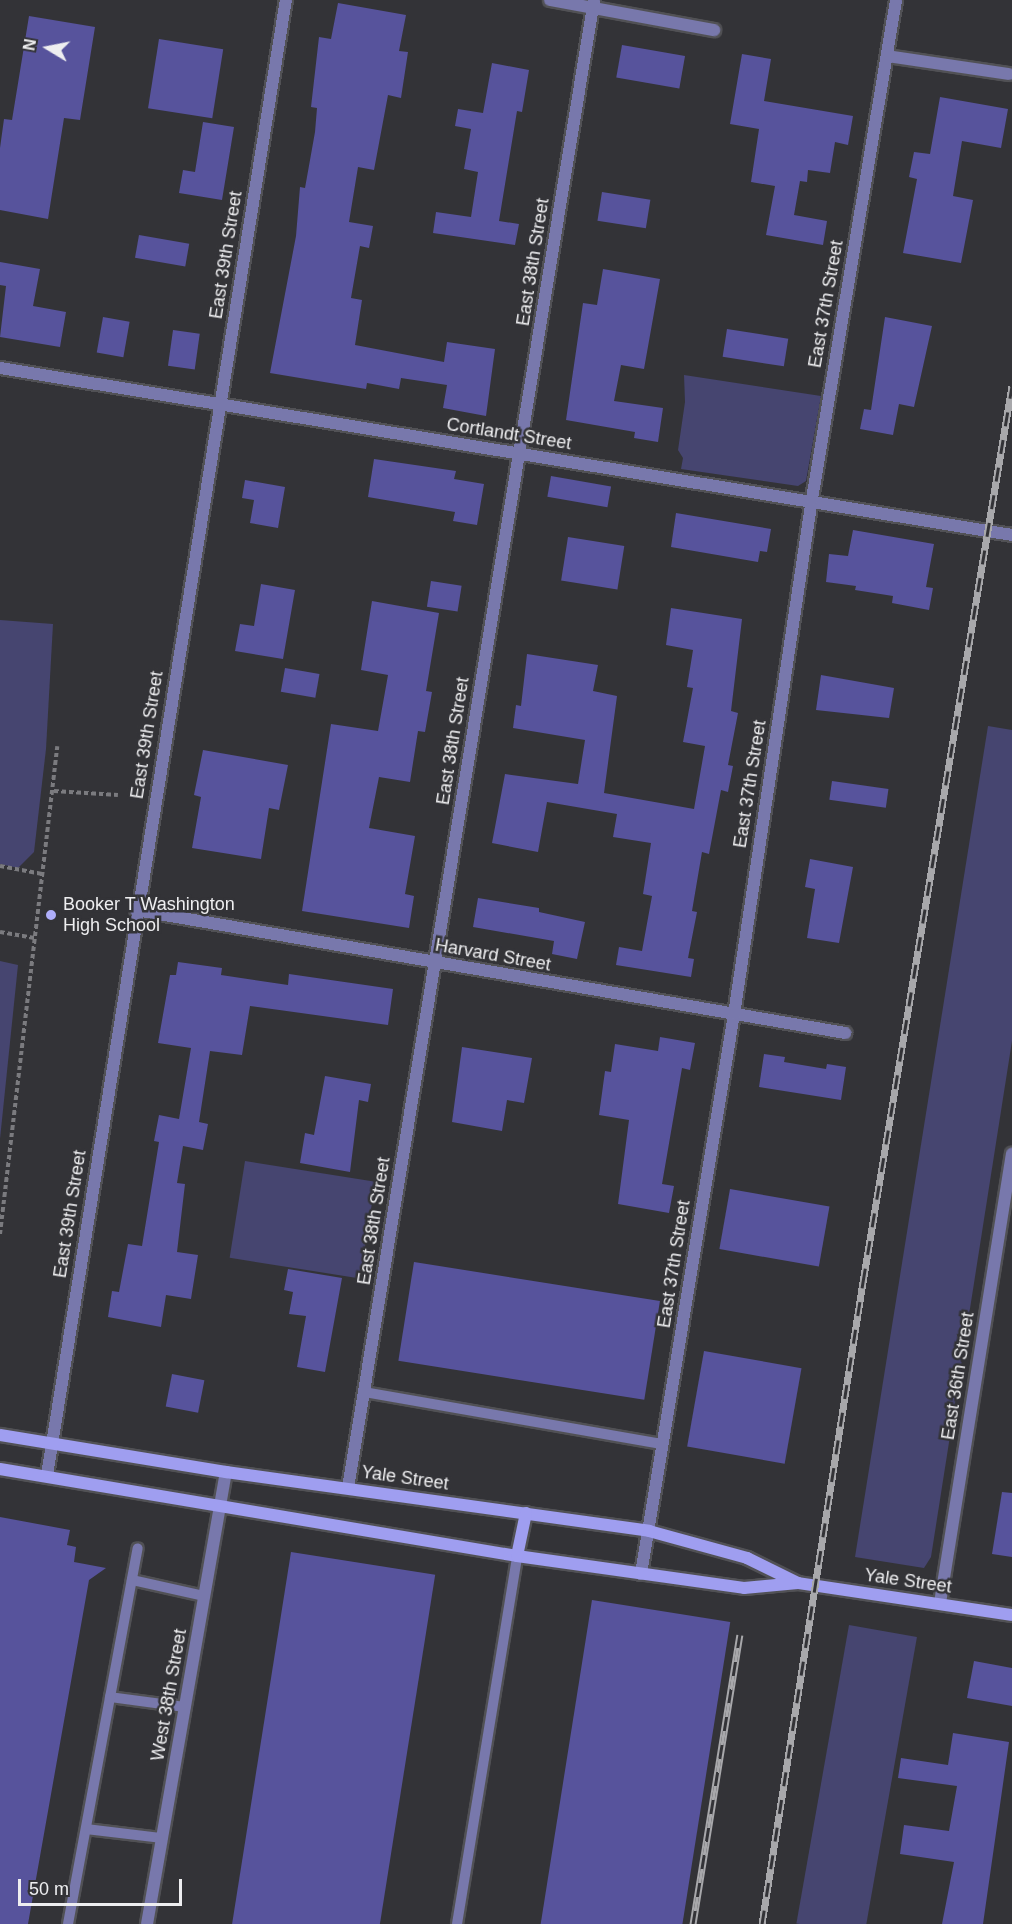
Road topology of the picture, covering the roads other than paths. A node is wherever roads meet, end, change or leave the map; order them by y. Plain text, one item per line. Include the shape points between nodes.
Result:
1 (286, 0) edge
2 (550, 0) edge
3 (896, 0) edge
4 (593, 4) edge
5 (714, 30) dead end
6 (887, 56) junction
7 (1009, 74) dead end
8 (0, 368) edge
9 (219, 407) junction
10 (519, 454) junction
11 (812, 499) junction
12 (1012, 535) edge
13 (136, 910) junction
14 (435, 963) junction
15 (734, 1014) junction
16 (845, 1033) dead end
17 (1012, 1154) edge
18 (364, 1392) junction
19 (0, 1435) edge
20 (51, 1443) junction
21 (663, 1444) junction
22 (0, 1469) edge
23 (226, 1472) junction
24 (47, 1475) junction
25 (348, 1488) junction
26 (219, 1507) junction
27 (526, 1513) junction
28 (649, 1531) junction
29 (138, 1548) dead end
30 (517, 1557) junction
31 (642, 1574) junction
32 (132, 1580) junction
33 (798, 1583) junction
34 (204, 1596) junction
35 (940, 1603) junction
36 (1012, 1615) edge
37 (110, 1696) junction
38 (185, 1707) junction
39 (86, 1829) junction
40 (162, 1838) junction
41 (68, 1924) edge
42 (147, 1924) edge
43 (457, 1924) edge

1 - 9 street, East 39th Street
2 - 4 street
3 - 6 street, East 37th Street
4 - 5 street
4 - 10 street, East 38th Street
6 - 7 street
6 - 11 street, East 37th Street
8 - 9 street, Cortlandt Street
9 - 10 street, Cortlandt Street
9 - 13 street, East 39th Street
10 - 11 street, Cortlandt Street
10 - 14 street, East 38th Street
11 - 12 street, Cortlandt Street
11 - 15 street, East 37th Street
13 - 14 street, Harvard Street
13 - 20 street, East 39th Street
14 - 15 street, Harvard Street
14 - 18 street, East 38th Street
15 - 16 street, Harvard Street
15 - 21 street, East 37th Street
17 - 35 street, East 36th Street
18 - 21 lane
18 - 25 street, East 38th Street
19 - 20 main road, Yale Street
20 - 23 main road, Yale Street
20 - 24 street, East 39th Street
21 - 28 street, East 37th Street
22 - 24 main road, Yale Street
23 - 25 main road, Yale Street
23 - 26 street, West 38th Street
24 - 26 main road, Yale Street
25 - 27 main road, Yale Street
26 - 30 main road, Yale Street
26 - 34 street, West 38th Street
27 - 28 main road, Yale Street
27 - 30 main road
28 - 31 street, East 37th Street
28 - 33 main road, Yale Street via 747,1558
29 - 32 lane
30 - 31 main road, Yale Street
30 - 43 lane
31 - 33 main road, Yale Street via 744,1588
32 - 34 lane
32 - 37 lane
33 - 35 main road, Yale Street
34 - 38 street, West 38th Street
35 - 36 main road, Yale Street
37 - 38 lane
37 - 39 lane
38 - 40 street, West 38th Street
39 - 40 lane
39 - 41 lane
40 - 42 street, West 38th Street

